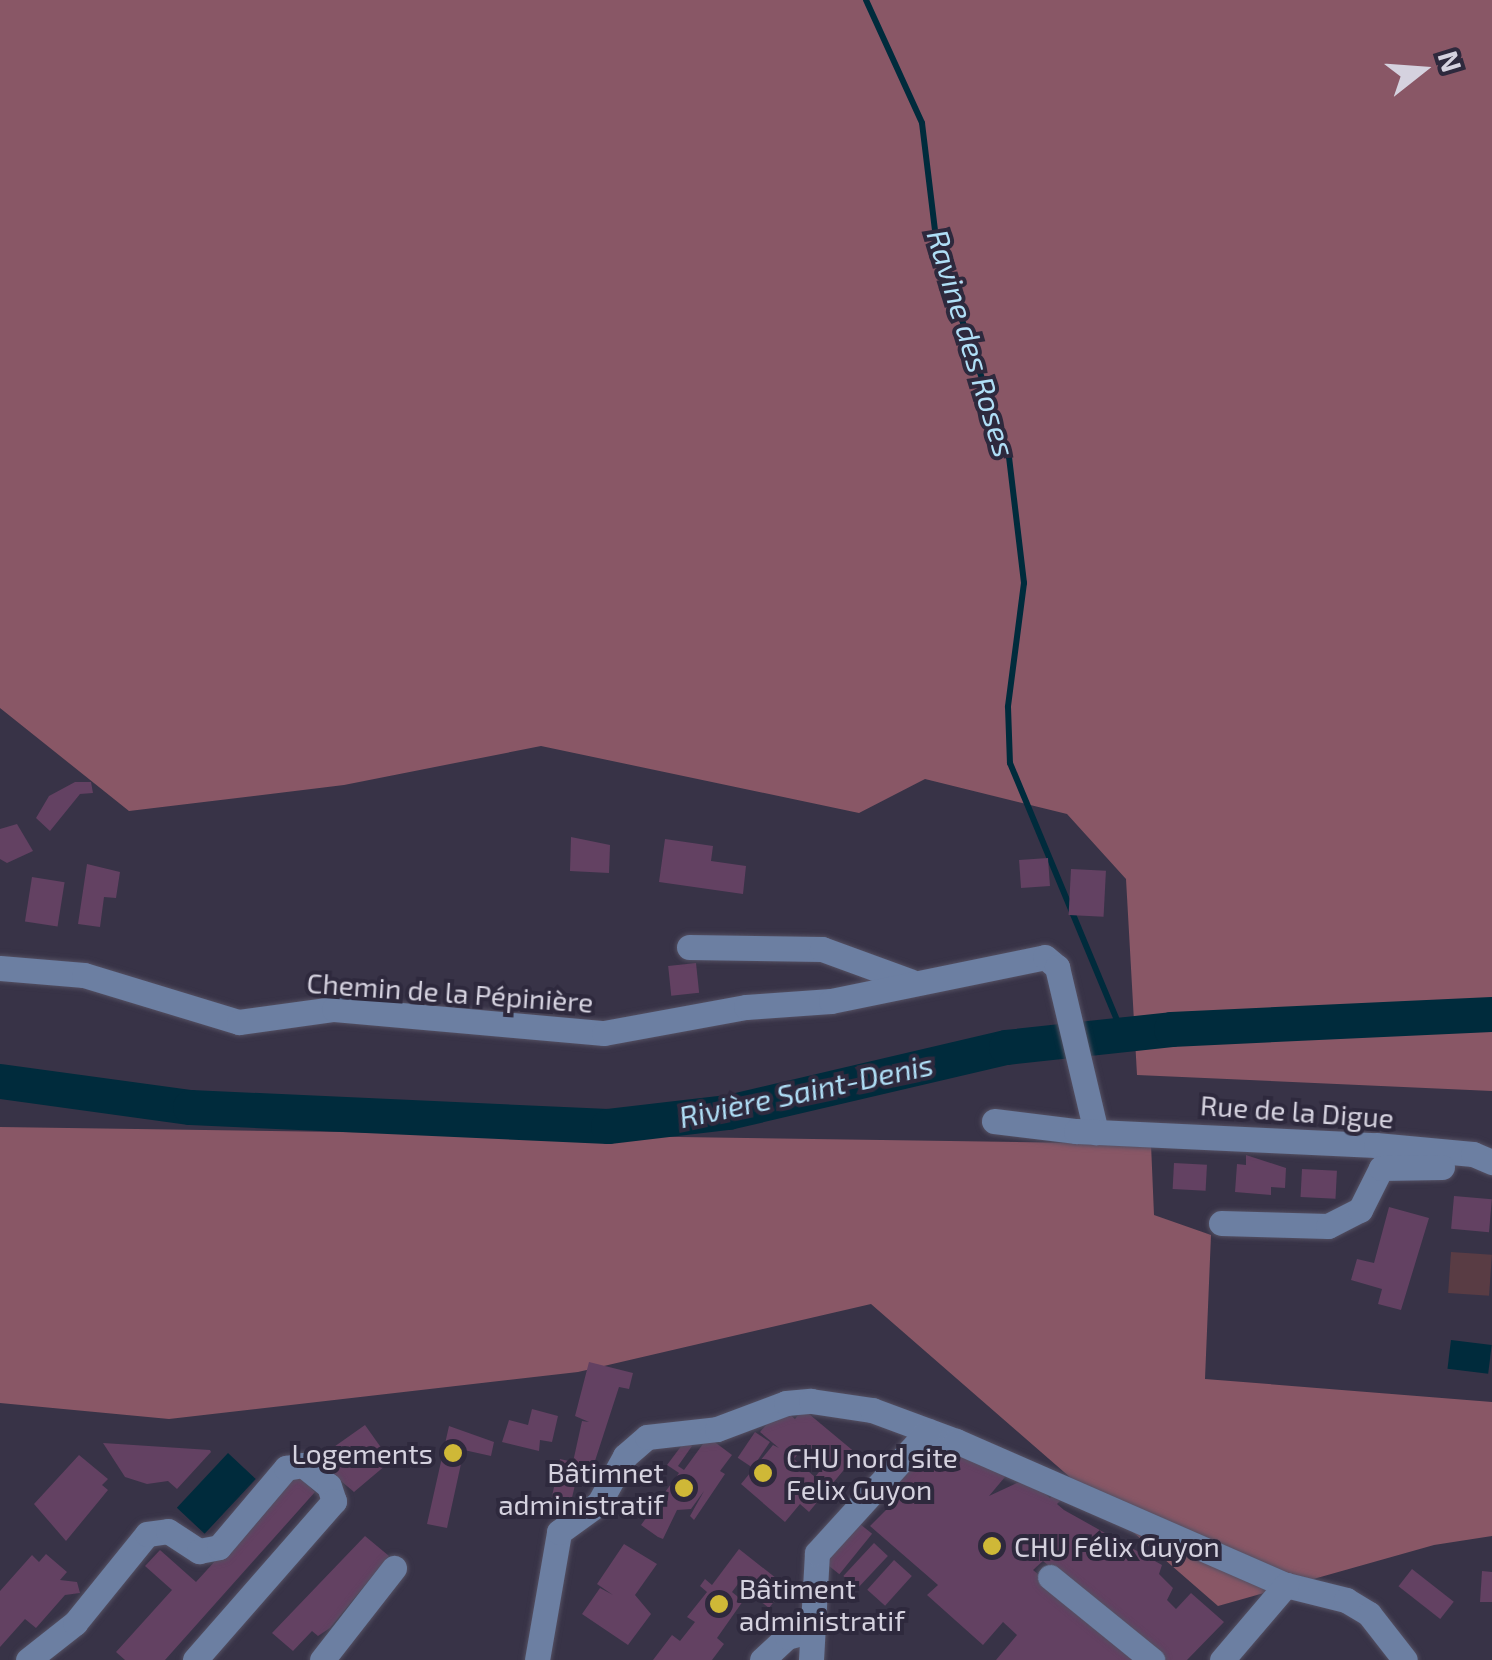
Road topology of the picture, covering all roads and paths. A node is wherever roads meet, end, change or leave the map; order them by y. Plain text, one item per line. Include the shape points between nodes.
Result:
1 (688, 948) dead end
2 (0, 968) edge
3 (910, 981) junction
4 (994, 1120) dead end
5 (1095, 1127) junction
6 (1492, 1164) edge
7 (1222, 1224) dead end
8 (928, 1431) junction
9 (394, 1568) dead end
10 (1050, 1577) dead end
11 (1286, 1585) junction
12 (813, 1630) junction
13 (28, 1660) edge
14 (195, 1660) edge
15 (322, 1660) edge
16 (537, 1660) edge
17 (762, 1660) edge
18 (810, 1660) edge
19 (1152, 1660) edge
20 (1222, 1660) edge
21 (1405, 1660) edge

1 - 3 street via 822,949
2 - 3 street, Chemin de la Pépinière via 84,975 239,1022 334,1008 604,1033 746,1007 831,1001
3 - 5 street, Chemin de la Pépinière via 1033,956 1052,962
4 - 5 street, Rue de la Digue
5 - 6 street, Rue de la Digue via 1474,1154
6 - 7 street via 1388,1165 1360,1210 1328,1226
8 - 11 street
8 - 12 street via 817,1553
8 - 16 street via 872,1410 811,1401 716,1428 647,1437 624,1456 599,1503 559,1532
9 - 15 street
10 - 19 street
11 - 20 street
11 - 21 street via 1346,1600 1369,1614
12 - 17 street via 787,1638
12 - 18 street
13 - 14 street via 75,1622 147,1534 168,1532 198,1551 220,1547 286,1468 303,1465 329,1486 334,1501

